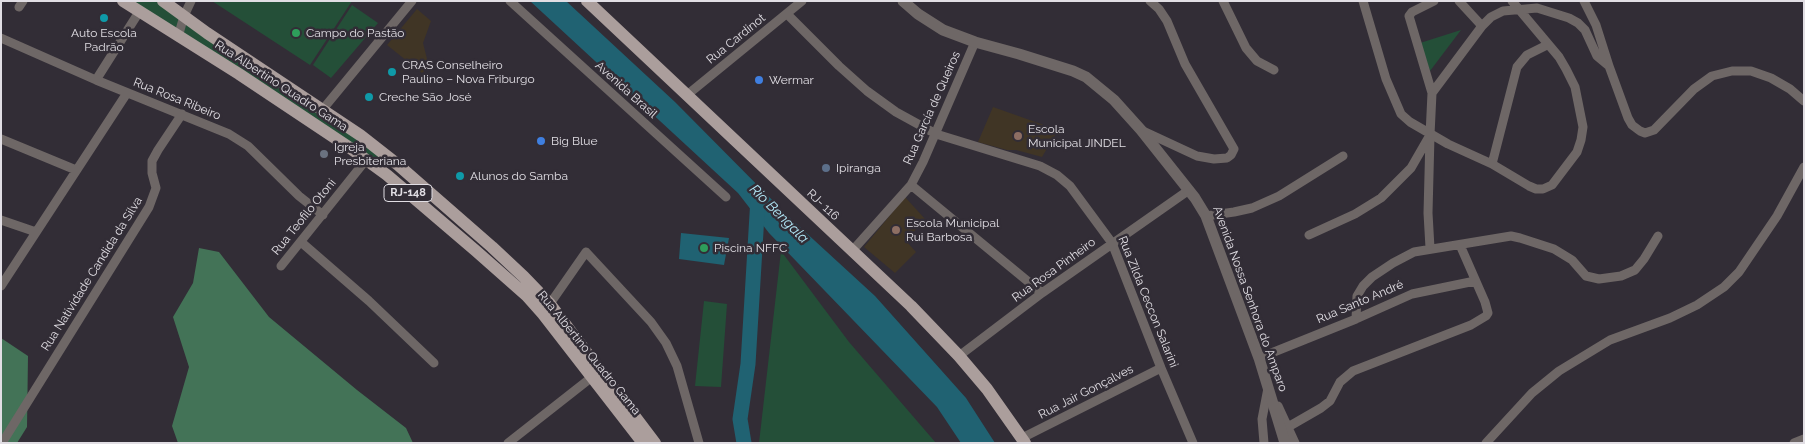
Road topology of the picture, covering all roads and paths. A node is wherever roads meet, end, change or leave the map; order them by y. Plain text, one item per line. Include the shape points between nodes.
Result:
1 (123, 1) edge
2 (163, 1) edge
3 (191, 1) edge
4 (412, 1) edge
5 (510, 1) edge
6 (587, 1) edge
7 (802, 1) edge
8 (903, 1) edge
9 (1150, 1) edge
10 (1223, 1) edge
11 (1363, 1) edge
12 (1434, 1) edge
13 (1459, 1) edge
14 (1512, 1) edge
15 (1584, 1) edge
16 (1519, 9) junction
17 (139, 12) junction
18 (786, 14) junction
19 (184, 16) junction
20 (1482, 26) junction
21 (178, 37) junction
22 (1, 38) edge
23 (975, 42) junction
24 (1547, 45) junction
25 (1610, 66) junction
26 (1274, 70) dead end
27 (96, 80) junction
28 (128, 93) junction
29 (1432, 93) junction
30 (687, 95) junction
31 (1804, 101) edge
32 (324, 110) junction
33 (182, 114) junction
34 (1141, 130) junction
35 (936, 134) junction
36 (1430, 134) junction
37 (1, 139) edge
38 (1343, 156) dead end
39 (366, 160) junction
40 (396, 164) junction
41 (1492, 164) junction
42 (1804, 167) edge
43 (76, 170) junction
44 (387, 176) junction
45 (911, 184) junction
46 (1189, 190) junction
47 (726, 197) dead end
48 (323, 215) junction
49 (1206, 216) junction
50 (1, 220) edge
51 (36, 232) junction
52 (1309, 235) dead end
53 (1658, 236) dead end
54 (301, 242) junction
55 (1112, 244) junction
56 (1460, 245) junction
57 (1430, 248) junction
58 (852, 251) junction
59 (281, 266) dead end
60 (1475, 281) junction
61 (1, 286) edge
62 (1042, 293) junction
63 (546, 309) junction
64 (1356, 319) junction
65 (960, 356) junction
66 (1259, 358) junction
67 (434, 363) dead end
68 (1161, 368) junction
69 (592, 376) junction
70 (1268, 386) junction
71 (1288, 427) junction
72 (1804, 439) edge
73 (1023, 440) edge
74 (2, 443) edge
75 (508, 443) edge
76 (644, 443) edge
77 (655, 443) edge
78 (700, 443) edge
79 (1192, 443) edge
80 (1264, 443) edge
81 (1285, 443) edge
82 (1295, 443) edge
83 (1486, 443) edge
84 (1794, 443) edge

1 - 17 main road, Rua Albertino Quadro Gama / RJ-148
2 - 19 main road, Rua Albertino Quadro Gama
3 - 19 street
4 - 32 street
5 - 47 street, Avenida Brasil
6 - 30 main road, RJ- 116
7 - 18 street, Rua Cardinot
8 - 23 street, Avenida Nossa Senhora do Amparo via 943,30
9 - 34 street via 1167,21 1186,64 1234,149 1228,158 1214,160 1197,156
10 - 26 street via 1246,48 1257,61
11 - 36 street via 1386,79 1401,114
12 - 29 street via 1409,16
13 - 20 street
14 - 16 street
15 - 25 street
16 - 20 street via 1503,11
16 - 24 street
16 - 25 street via 1542,9 1578,23 1597,56
17 - 21 main road, Rua Albertino Quadro Gama / RJ-148
17 - 27 street
18 - 30 street, Rua Cardinot
18 - 35 street, Rua Zilda Ceccon Salarini via 867,91
19 - 21 street
19 - 32 main road, Rua Albertino Quadro Gama
20 - 29 street
21 - 39 main road, Rua Albertino Quadro Gama / RJ-148
22 - 27 street, Rua Rosa Ribeiro
23 - 34 street, Avenida Nossa Senhora do Amparo via 1086,77 1114,100
23 - 35 street, Rua García de Queiros
24 - 41 street via 1527,55 1517,67
24 - 41 street via 1559,57 1575,86 1583,127 1577,152 1552,185 1543,189 1529,186
25 - 31 street via 1628,118 1637,130 1645,133 1654,130 1694,89 1712,76 1732,71 1751,71 1771,78
27 - 28 street, Rua Rosa Ribeiro
28 - 33 street, Rua Rosa Ribeiro
28 - 43 street
29 - 36 street
30 - 58 main road, RJ- 116
32 - 40 main road, Rua Albertino Quadro Gama
33 - 48 street, Rua Rosa Ribeiro via 229,134 248,146
33 - 74 street, Rua Natividade Candida da Silva via 152,161 156,188 149,207
34 - 46 street, Avenida Nossa Senhora do Amparo
35 - 45 street, Rua García de Queiros
35 - 55 street, Rua Zilda Ceccon Salarini via 1040,166 1057,175 1070,186
36 - 41 street
36 - 52 street via 1411,168 1381,198
36 - 57 street
37 - 43 street
38 - 49 street via 1279,196 1252,208
39 - 44 main road, Rua Albertino Quadro Gama / RJ-148
39 - 48 street, Rua Teofilo Otoni
40 - 44 main road
40 - 63 main road, Rua Albertino Quadro Gama via 505,259
42 - 83 street via 1777,216 1739,272 1724,287 1670,318 1610,340 1559,371 1532,393
43 - 51 street
44 - 63 main road, Rua Albertino Quadro Gama / RJ-148
45 - 58 street, Rua García de Queiros
45 - 62 street
46 - 49 street, Avenida Nossa Senhora do Amparo
46 - 55 street, Rua Rosa Pinheiro
48 - 54 street, Rua Teofilo Otoni
49 - 66 street, Avenida Nossa Senhora do Amparo
50 - 51 street
51 - 61 street
53 - 56 street via 1635,270 1599,279 1586,276 1572,260 1554,249 1520,238 1511,236
54 - 59 street, Rua Teofilo Otoni
54 - 67 street
55 - 62 street, Rua Rosa Pinheiro
55 - 68 street, Rua Zilda Ceccon Salarini
56 - 57 street
56 - 60 street
57 - 64 street via 1414,252 1372,277 1357,296
58 - 65 main road, RJ- 116
60 - 64 street, Rua Santo André via 1420,291
60 - 71 street via 1487,307 1488,313 1482,320 1353,371 1340,382 1325,404
62 - 65 street, Rua Rosa Pinheiro
63 - 69 main road, Rua Albertino Quadro Gama / RJ-148
63 - 77 main road, Rua Albertino Quadro Gama
63 - 78 street via 586,252 651,322 666,343 677,366
64 - 66 street, Rua Santo André
65 - 73 main road, RJ- 116
66 - 70 street, Avenida Nossa Senhora do Amparo
68 - 73 street, Rua Jair Gonçalves
68 - 79 street, Rua Zilda Ceccon Salarini
69 - 75 street
69 - 76 main road, Rua Albertino Quadro Gama / RJ-148
70 - 71 street
70 - 80 street via 1262,419
70 - 81 street, Avenida Nossa Senhora do Amparo
71 - 82 street
72 - 84 street

